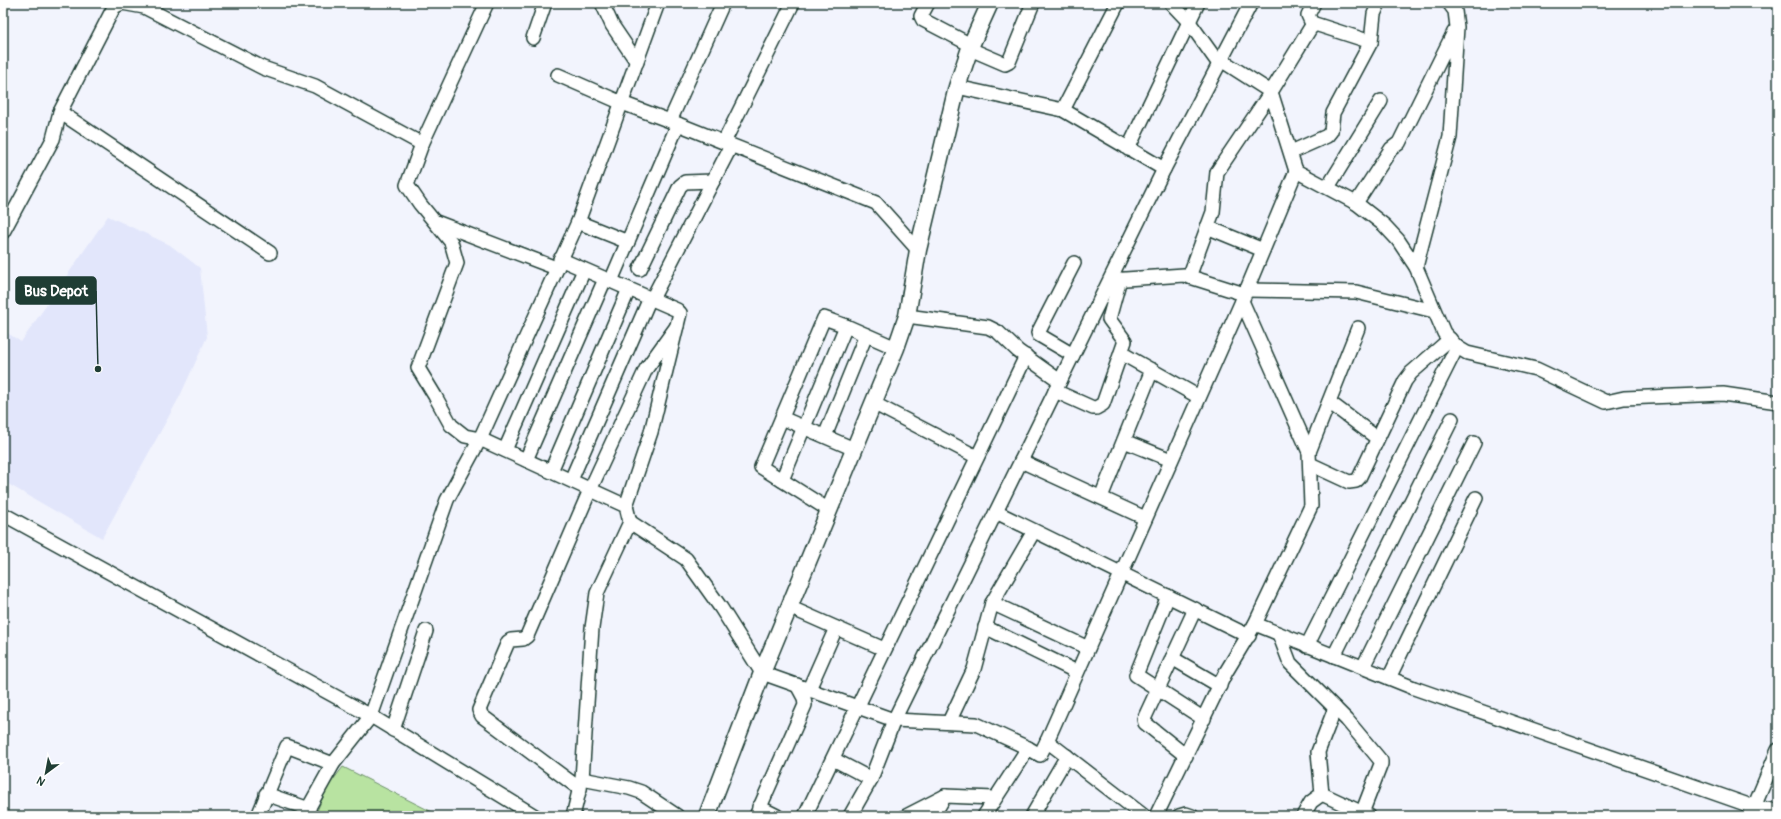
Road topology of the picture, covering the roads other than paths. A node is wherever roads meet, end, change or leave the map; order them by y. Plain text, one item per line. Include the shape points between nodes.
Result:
1 (487, 3) edge
2 (545, 3) edge
3 (602, 3) edge
4 (658, 3) edge
5 (722, 3) edge
6 (793, 3) edge
7 (928, 3) edge
8 (990, 3) edge
9 (1033, 3) edge
10 (1118, 3) edge
11 (1172, 3) edge
12 (1198, 3) edge
13 (1314, 3) edge
14 (1379, 3) edge
15 (1449, 3) edge
16 (1246, 4) edge
17 (1189, 22) junction
18 (1313, 26) junction
19 (1457, 27) junction
20 (533, 38) dead end
21 (1371, 42) junction
22 (971, 47) junction
23 (637, 62) junction
24 (1220, 62) junction
25 (558, 75) dead end
26 (957, 87) junction
27 (1271, 92) junction
28 (1381, 101) dead end
29 (622, 103) junction
30 (1063, 110) junction
31 (60, 112) junction
32 (674, 122) junction
33 (422, 144) junction
34 (728, 144) junction
35 (1128, 148) junction
36 (1291, 152) junction
37 (1164, 169) junction
38 (1296, 171) junction
39 (713, 181) junction
40 (1328, 187) junction
41 (1356, 203) junction
42 (434, 222) junction
43 (578, 222) junction
44 (1207, 227) junction
45 (3, 232) edge
46 (628, 242) junction
47 (918, 250) junction
48 (1263, 250) junction
49 (270, 253) dead end
50 (558, 263) junction
51 (1074, 263) dead end
52 (1416, 267) junction
53 (640, 269) dead end
54 (584, 270) junction
55 (1189, 276) junction
56 (1115, 279) junction
57 (608, 280) junction
58 (629, 289) junction
59 (1244, 295) junction
60 (651, 299) junction
61 (1434, 311) junction
62 (907, 316) junction
63 (677, 326) junction
64 (846, 326) junction
65 (1358, 328) dead end
66 (866, 335) junction
67 (1453, 343) junction
68 (896, 348) junction
69 (1121, 353) junction
70 (1073, 355) junction
71 (1026, 356) junction
72 (1152, 370) junction
73 (1058, 386) junction
74 (1199, 397) junction
75 (1330, 402) junction
76 (1778, 402) edge
77 (873, 404) junction
78 (578, 408) junction
79 (599, 416) junction
80 (782, 418) junction
81 (1452, 419) dead end
82 (804, 427) junction
83 (825, 436) junction
84 (1377, 438) junction
85 (480, 439) junction
86 (1124, 441) junction
87 (1474, 443) dead end
88 (505, 450) junction
89 (854, 450) junction
90 (977, 457) junction
91 (1309, 458) junction
92 (526, 460) junction
93 (1171, 460) junction
94 (1021, 461) junction
95 (551, 471) junction
96 (570, 480) junction
97 (782, 480) junction
98 (590, 490) junction
99 (1101, 497) junction
100 (1476, 498) dead end
101 (626, 506) junction
102 (829, 510) junction
103 (996, 512) junction
104 (3, 514) edge
105 (1145, 518) junction
106 (630, 522) junction
107 (1034, 531) junction
108 (1121, 575) junction
109 (1168, 596) junction
110 (992, 603) junction
111 (789, 607) junction
112 (1195, 609) junction
113 (1255, 624) junction
114 (985, 627) junction
115 (836, 628) junction
116 (426, 631) dead end
117 (1279, 634) junction
118 (1249, 636) junction
119 (1307, 646) junction
120 (1088, 648) junction
121 (884, 650) junction
122 (1334, 656) junction
123 (1172, 658) junction
124 (1362, 667) junction
125 (1077, 672) junction
126 (762, 673) junction
127 (1388, 678) junction
128 (1220, 686) junction
129 (803, 687) junction
130 (1157, 689) junction
131 (856, 708) junction
132 (1335, 708) junction
133 (371, 716) junction
134 (1204, 719) junction
135 (894, 720) junction
136 (949, 722) junction
137 (393, 730) junction
138 (1047, 740) junction
139 (1028, 748) junction
140 (1778, 750) edge
141 (1067, 756) junction
142 (1186, 756) junction
143 (833, 759) junction
144 (333, 764) junction
145 (871, 778) junction
146 (581, 784) junction
147 (266, 794) junction
148 (1322, 794) junction
149 (945, 796) junction
150 (994, 798) junction
151 (306, 812) edge
152 (758, 812) edge
153 (1751, 812) edge
154 (1778, 812) edge
155 (1037, 814) edge
156 (1366, 814) edge
157 (258, 816) edge
158 (535, 816) edge
159 (573, 816) edge
160 (677, 816) edge
161 (707, 816) edge
162 (777, 816) edge
163 (805, 816) edge
164 (850, 816) edge
165 (906, 816) edge
166 (933, 816) edge
167 (984, 816) edge
168 (1144, 816) edge
169 (1156, 816) edge
170 (1179, 816) edge
171 (1192, 816) edge
172 (1303, 816) edge

1 - 33 street
2 - 20 street
3 - 23 street via 612,25
4 - 23 street
5 - 32 street
6 - 34 street
7 - 22 street via 921,16 923,20
8 - 22 street
9 - 22 street via 1009,62 1005,64
10 - 30 street
11 - 17 street
12 - 17 street
13 - 18 street via 1308,15
14 - 21 street via 1374,14
15 - 19 street via 1455,11
16 - 24 street
17 - 24 street
17 - 35 street
18 - 21 street via 1315,24
18 - 27 street
19 - 41 street via 1399,143 1391,149
19 - 52 street via 1450,137
21 - 36 street via 1333,113 1330,133
22 - 26 street
23 - 29 street
24 - 27 street
24 - 37 street
25 - 29 street
26 - 30 street
26 - 47 street
27 - 36 street
27 - 44 street via 1217,172 1214,208
28 - 40 street
29 - 32 street
29 - 43 street
30 - 35 street
31 - 33 street via 114,7 122,3 144,7 263,68 315,86
31 - 45 street via 53,139
31 - 49 street
32 - 34 street
32 - 46 street
33 - 42 street via 407,184
34 - 39 street
34 - 47 street via 876,204
35 - 37 street
36 - 38 street
37 - 56 street
38 - 40 street
38 - 48 street
39 - 53 street via 685,182 680,186
39 - 60 street
40 - 41 street
41 - 52 street via 1384,225 1398,240
42 - 50 street
42 - 85 street via 451,242 457,263 418,368 451,425 465,436
43 - 46 street
43 - 50 street
44 - 48 street
44 - 55 street
46 - 57 street
47 - 62 street
48 - 59 street
50 - 54 street
50 - 85 street
51 - 70 street via 1038,333
52 - 61 street
54 - 57 street
54 - 88 street
55 - 56 street
55 - 59 street
56 - 69 street via 1109,316 1125,340
56 - 70 street
57 - 58 street
57 - 92 street
58 - 60 street
58 - 78 street
59 - 61 street via 1356,292
59 - 74 street
59 - 91 street
60 - 63 street via 679,311
60 - 79 street
61 - 67 street via 1444,333
62 - 68 street
62 - 71 street via 988,327 998,332
63 - 98 street via 646,370
63 - 101 street via 651,432
64 - 66 street
64 - 80 street via 824,318
64 - 82 street
65 - 75 street
66 - 68 street
66 - 83 street
67 - 76 street via 1467,353 1536,369 1606,402 1624,398 1723,394
67 - 84 street via 1405,381
67 - 119 street
68 - 77 street
69 - 72 street
69 - 73 street via 1100,407 1093,408
70 - 73 street
71 - 73 street
71 - 90 street
72 - 74 street
72 - 86 street
73 - 94 street
74 - 93 street
75 - 84 street
75 - 91 street
77 - 89 street
77 - 90 street
78 - 79 street
78 - 95 street
79 - 96 street
80 - 82 street
80 - 97 street via 761,467
81 - 122 street
82 - 83 street
82 - 97 street
83 - 89 street
84 - 91 street via 1356,481 1349,482
85 - 88 street
85 - 133 street via 447,500
86 - 93 street
86 - 99 street
87 - 124 street
88 - 92 street
89 - 102 street
90 - 121 street
91 - 113 street via 1311,506
92 - 95 street
93 - 105 street
94 - 99 street
94 - 103 street
95 - 96 street
96 - 98 street
97 - 102 street
98 - 101 street
98 - 146 street via 527,636 508,642 480,710 482,716
99 - 105 street
100 - 127 street
101 - 106 street
102 - 111 street
103 - 107 street
103 - 135 street
104 - 133 street
105 - 108 street
106 - 126 street via 686,559
106 - 146 street via 597,593 592,628
107 - 108 street
107 - 110 street
108 - 109 street
108 - 120 street
109 - 112 street
109 - 130 street via 1136,674
110 - 114 street
110 - 120 street
111 - 115 street
111 - 126 street
112 - 118 street
112 - 123 street
113 - 117 street
113 - 118 street
114 - 125 street
114 - 136 street via 974,670
115 - 121 street
115 - 129 street
116 - 137 street
117 - 119 street
117 - 132 street via 1290,663
118 - 128 street
119 - 122 street
120 - 125 street
121 - 131 street
122 - 124 street
123 - 128 street
123 - 130 street
124 - 127 street
125 - 138 street
126 - 129 street
126 - 161 street
127 - 153 street
128 - 134 street
129 - 131 street
129 - 152 street via 805,705
130 - 134 street
130 - 142 street via 1144,721
131 - 135 street
131 - 143 street
132 - 148 street via 1318,752
132 - 156 street via 1381,761
133 - 137 street
133 - 144 street
134 - 142 street
135 - 136 street
135 - 145 street
136 - 139 street via 976,724
137 - 158 street
138 - 139 street via 1040,755
138 - 141 street
139 - 150 street
140 - 153 street
141 - 155 street
141 - 168 street
142 - 169 street
143 - 145 street
143 - 163 street
144 - 147 street via 287,746
144 - 151 street
145 - 164 street
146 - 159 street
146 - 160 street via 629,788 641,792
147 - 151 street
147 - 157 street
148 - 156 street
148 - 172 street via 1311,802
149 - 150 street
149 - 165 street
149 - 166 street
150 - 167 street
152 - 162 street
153 - 154 street
170 - 171 street

